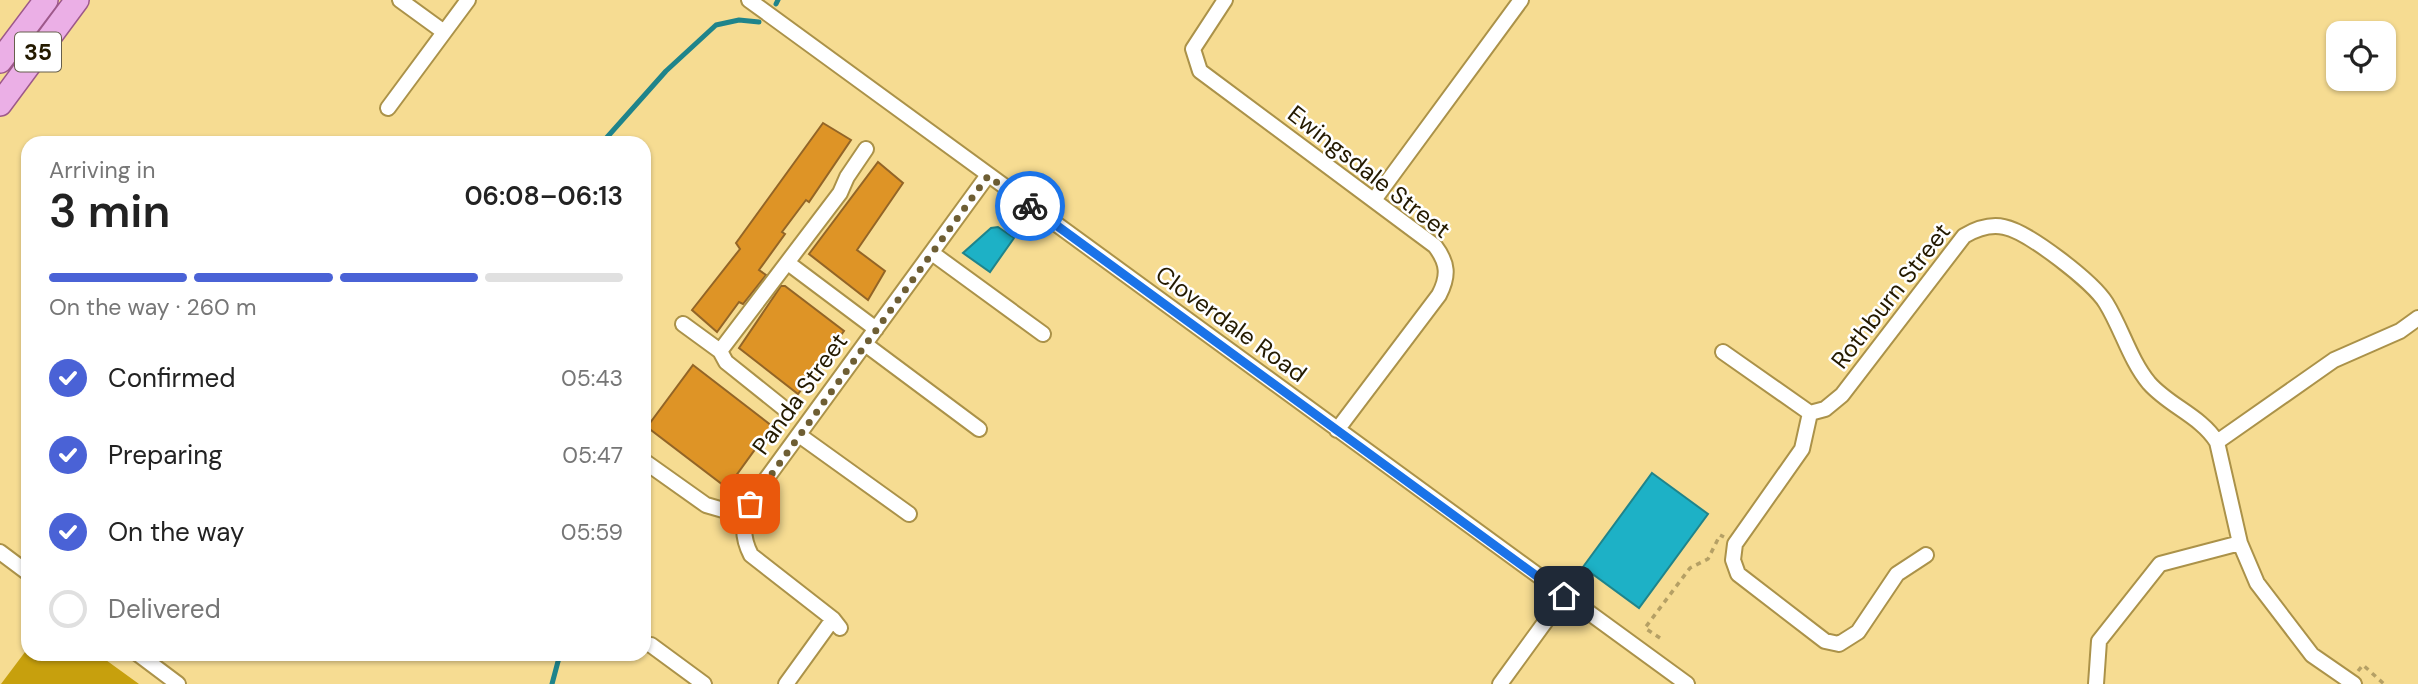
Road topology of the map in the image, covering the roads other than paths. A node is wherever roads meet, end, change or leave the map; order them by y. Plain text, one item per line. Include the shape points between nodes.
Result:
1 (46, 0) edge
2 (77, 0) edge
3 (400, 0) edge
4 (468, 0) edge
5 (749, 0) edge
6 (1225, 0) edge
7 (1521, 0) edge
8 (444, 32) junction
9 (0, 61) edge
10 (0, 104) edge
11 (388, 108) dead end
12 (866, 149) dead end
13 (988, 176) junction
14 (1374, 200) junction
15 (932, 253) junction
16 (788, 264) junction
17 (2418, 318) edge
18 (683, 324) dead end
19 (876, 329) junction
20 (1043, 334) dead end
21 (865, 344) junction
22 (720, 351) junction
23 (1723, 352) dead end
24 (786, 410) dead end
25 (1810, 412) junction
26 (979, 429) dead end
27 (1337, 430) junction
28 (799, 435) junction
29 (2217, 442) junction
30 (651, 466) edge
31 (909, 514) dead end
32 (744, 516) junction
33 (2240, 542) junction
34 (0, 552) edge
35 (1926, 555) dead end
36 (21, 568) edge
37 (1564, 596) junction
38 (651, 645) dead end
39 (147, 661) edge
40 (178, 684) edge
41 (704, 684) edge
42 (786, 684) edge
43 (1500, 684) edge
44 (1686, 684) edge
45 (2096, 684) edge
46 (2354, 684) edge

1 - 9 main road, 35
2 - 10 main road, 35
3 - 8 street
4 - 8 street
5 - 13 street, Cloverdale Road
6 - 14 street, Ewingsdale Street via 1193,49 1200,71
7 - 14 street
8 - 11 street
12 - 16 street
13 - 15 street, Panda Street
13 - 27 street, Cloverdale Road
14 - 27 street, Ewingsdale Street via 1435,246 1446,264 1445,283
15 - 19 street, Panda Street
15 - 20 street
16 - 19 street
16 - 22 street
17 - 29 street via 2400,331 2334,360
18 - 22 street
19 - 21 street, Panda Street
21 - 26 street
21 - 28 street, Panda Street
22 - 24 street via 726,362
23 - 25 street
25 - 29 street, Rothburn Street via 1825,409 1842,395 1954,246 1973,231 1995,226 2016,231 2094,288 2151,386 2209,429
25 - 35 street via 1802,449 1735,544 1733,560 1743,580 1825,641 1839,644 1858,632 1897,574
27 - 37 street, Cloverdale Road
28 - 31 street
28 - 32 street, Panda Street
29 - 33 street
30 - 32 street via 706,505
32 - 42 street via 745,543 751,555 836,623
33 - 45 street via 2160,564 2099,641
33 - 46 street via 2257,583 2281,618 2312,655
34 - 36 street
37 - 43 street
37 - 44 street, Cloverdale Road
38 - 41 street
39 - 40 street

